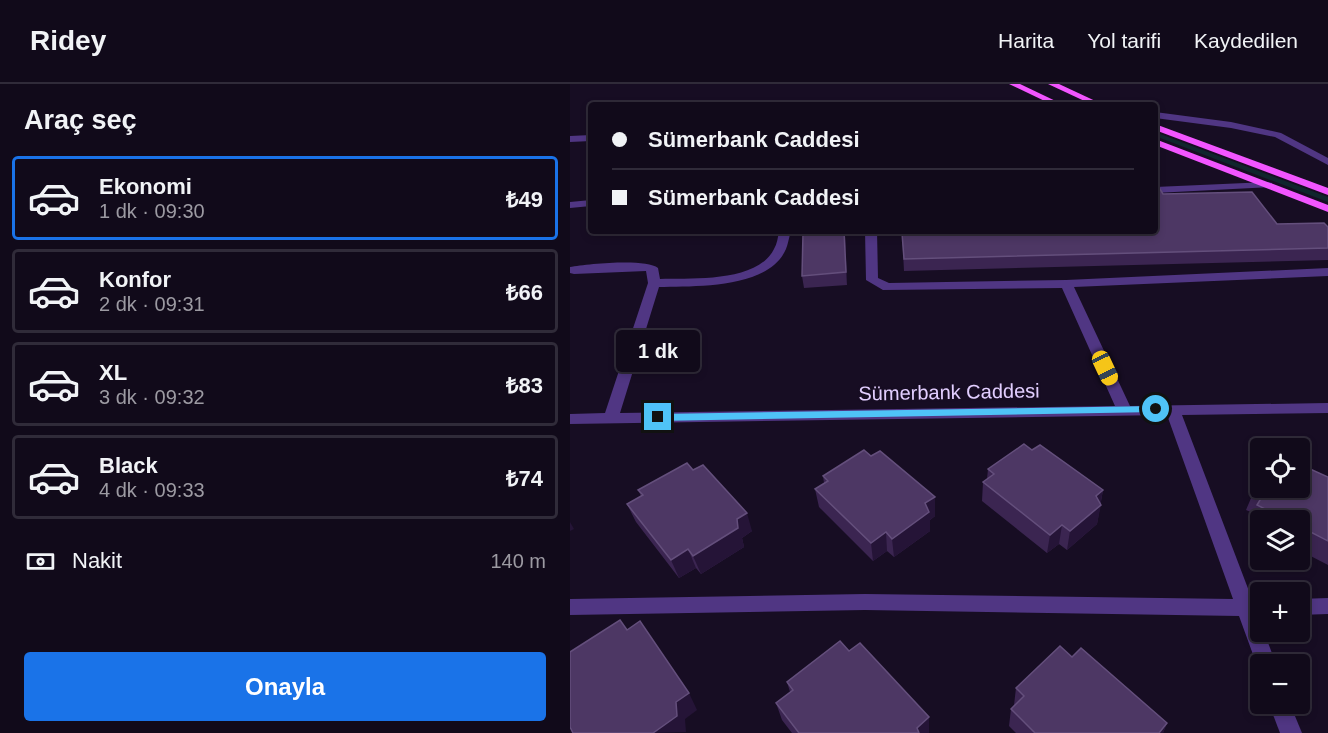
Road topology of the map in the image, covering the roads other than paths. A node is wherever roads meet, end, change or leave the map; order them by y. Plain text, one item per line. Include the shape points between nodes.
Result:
1 (1004, 84) edge
2 (1013, 84) edge
3 (1052, 84) edge
4 (1037, 95) junction
5 (1053, 102) edge
6 (1093, 102) edge
7 (1158, 115) edge
8 (1158, 127) edge
9 (588, 138) edge
10 (570, 139) edge
11 (1158, 143) edge
12 (1328, 162) edge
13 (1268, 185) junction
14 (1158, 190) edge
15 (1328, 192) edge
16 (588, 203) edge
17 (570, 204) edge
18 (1328, 209) edge
19 (785, 234) edge
20 (871, 234) edge
21 (574, 270) dead end
22 (1328, 272) edge
23 (654, 283) junction
24 (1066, 284) junction
25 (1328, 408) edge
26 (1172, 409) junction
27 (1124, 410) junction
28 (611, 418) junction
29 (570, 419) edge
30 (1250, 601) edge
31 (1328, 606) edge
32 (570, 607) edge
33 (1310, 607) edge
34 (1250, 608) edge
35 (1284, 714) edge
36 (1291, 733) edge

1 - 4 main road
2 - 4 main road
3 - 6 main road
4 - 5 main road
7 - 12 street via 1278,135
8 - 15 main road
9 - 10 street
11 - 13 main road
13 - 14 street
13 - 18 main road
16 - 17 street
19 - 23 street via 774,260 758,272 728,279
20 - 24 street via 872,280 887,287
21 - 23 street via 652,268
22 - 24 street
23 - 28 street
24 - 27 street
25 - 26 street, Sümerbank Caddesi
26 - 27 street, Sümerbank Caddesi
26 - 30 street
27 - 28 street, Sümerbank Caddesi
28 - 29 street, Sümerbank Caddesi
31 - 33 street
32 - 34 street via 865,602
35 - 36 street

